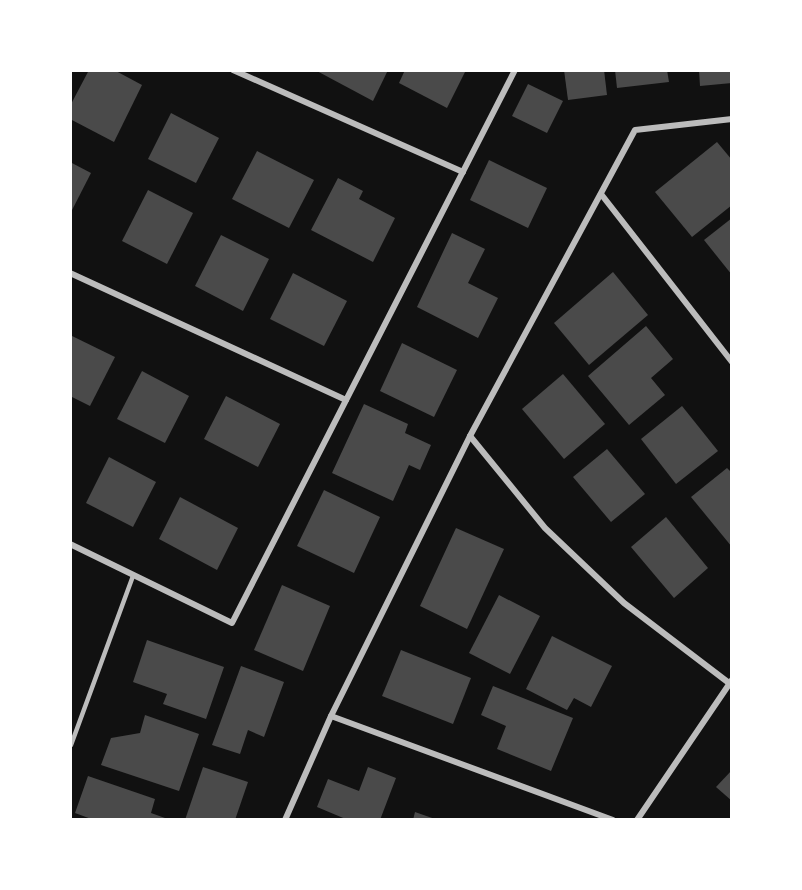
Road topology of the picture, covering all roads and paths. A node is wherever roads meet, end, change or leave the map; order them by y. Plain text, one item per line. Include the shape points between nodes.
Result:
1 (233, 70) edge
2 (516, 70) edge
3 (732, 119) edge
4 (463, 172) junction
5 (601, 194) junction
6 (70, 273) edge
7 (732, 362) edge
8 (346, 400) junction
9 (470, 436) junction
10 (70, 544) edge
11 (134, 576) junction
12 (730, 682) edge
13 (331, 716) junction
14 (71, 745) edge
15 (285, 819) edge
16 (612, 819) edge
17 (637, 819) edge

1 - 4 street
2 - 4 street
3 - 5 street via 635,130
4 - 8 street
5 - 7 street
5 - 9 street
6 - 8 street
8 - 11 street via 232,623
9 - 12 street via 545,528 624,603
9 - 13 street
10 - 11 street
11 - 14 lane
12 - 17 street
13 - 15 street
13 - 16 street

